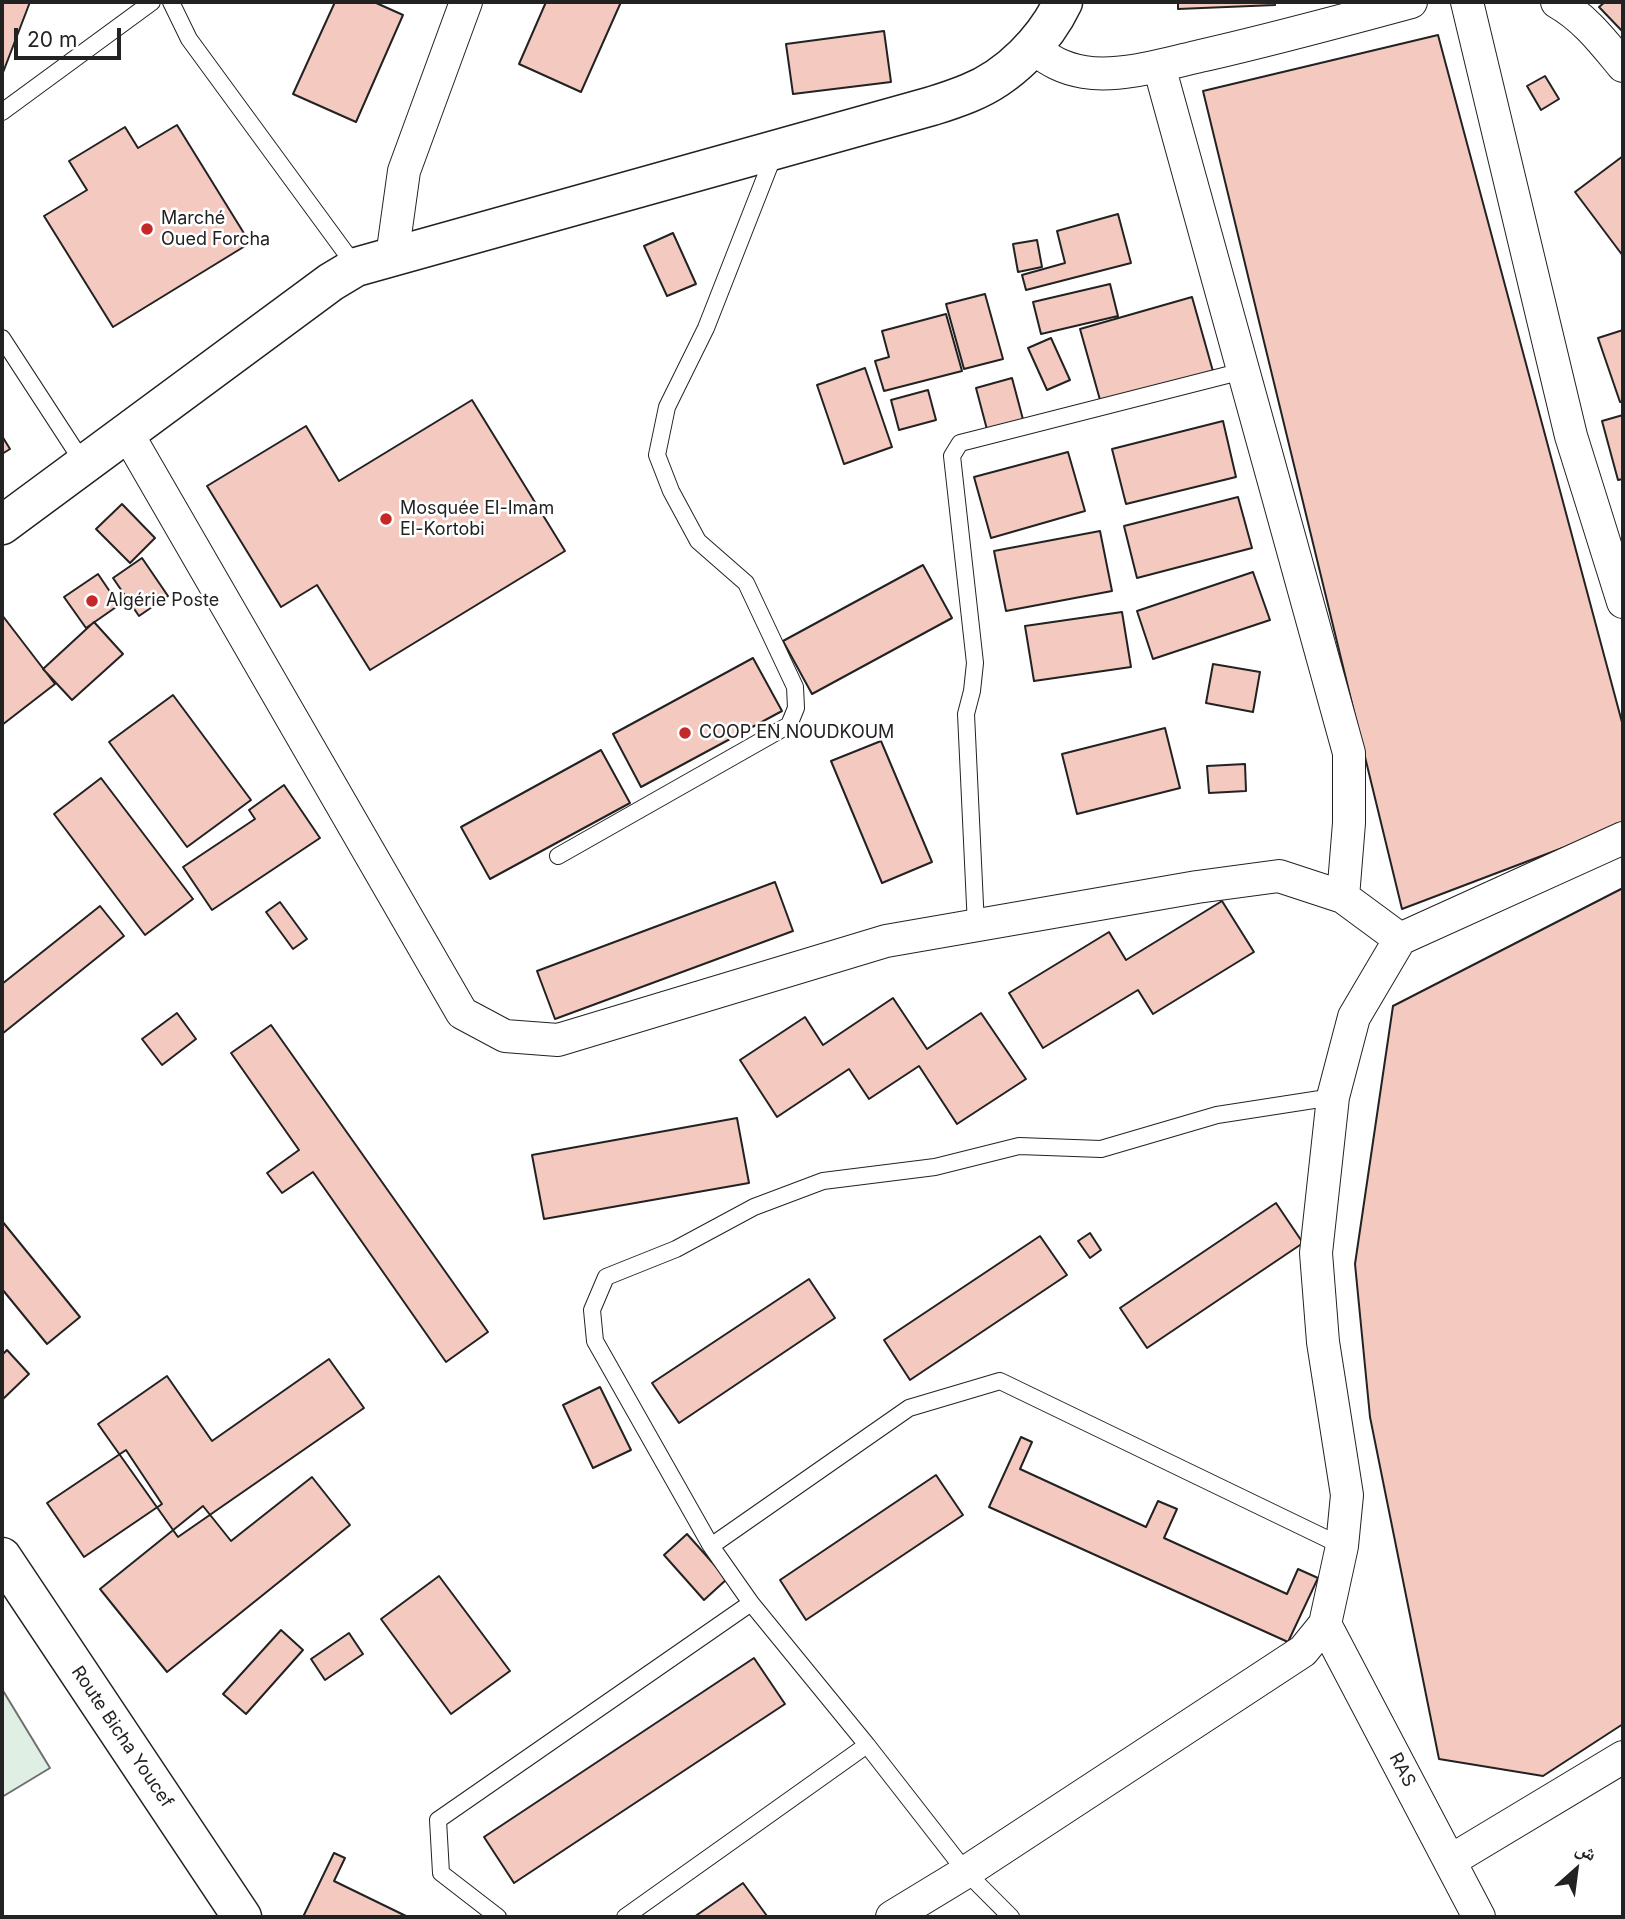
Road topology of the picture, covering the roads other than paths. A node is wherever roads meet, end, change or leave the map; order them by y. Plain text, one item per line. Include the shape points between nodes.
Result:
1 (152, 2) edge
2 (171, 2) edge
3 (466, 2) edge
4 (1063, 2) edge
5 (1412, 2) edge
6 (1467, 2) edge
7 (1558, 2) edge
8 (1032, 48) junction
9 (1159, 66) junction
10 (1623, 66) edge
11 (2, 112) edge
12 (775, 150) junction
13 (392, 257) junction
14 (356, 267) junction
15 (2, 338) edge
16 (1243, 371) junction
17 (127, 433) junction
18 (84, 464) junction
19 (2, 525) edge
20 (1623, 602) edge
21 (1623, 838) edge
22 (558, 856) dead end
23 (1343, 897) junction
24 (975, 926) junction
25 (1400, 939) junction
26 (1333, 1097) junction
27 (711, 1546) junction
28 (1342, 1546) junction
29 (2, 1556) edge
30 (751, 1603) junction
31 (1325, 1623) junction
32 (867, 1745) junction
33 (1623, 1757) edge
34 (1450, 1861) junction
35 (966, 1872) junction
36 (242, 1917) edge
37 (498, 1917) edge
38 (625, 1917) edge
39 (892, 1917) edge
40 (1012, 1917) edge
41 (1479, 1917) edge

1 - 11 lane
2 - 14 lane via 189,39
3 - 13 street via 404,171
4 - 8 street
5 - 9 street
6 - 20 street via 1571,436
7 - 10 street via 1595,32
8 - 9 street via 1057,65 1087,72
8 - 12 street via 1006,72 972,93
9 - 16 street
12 - 13 street
12 - 22 lane via 706,328 667,407 657,456 698,541 746,583 796,687 796,708 789,725
13 - 14 street
14 - 17 street
15 - 18 lane
16 - 23 street via 1349,753
16 - 24 lane via 960,443 952,456 975,663 967,714
17 - 18 street
17 - 24 street via 462,1013 505,1036 558,1040 886,941
18 - 19 street
21 - 25 street
23 - 24 street via 1279,876
23 - 25 street
25 - 26 street via 1354,1017
26 - 27 lane via 1217,1115 1101,1149 1019,1146 935,1167 823,1181 754,1207 676,1249 606,1277 592,1310 595,1341
26 - 28 street via 1316,1253 1323,1342 1347,1494
27 - 28 lane via 909,1408 1000,1381
27 - 30 lane
28 - 31 street
29 - 36 street, Route Bicha Youcef
30 - 32 lane
30 - 37 lane via 438,1820 440,1873
31 - 34 street, RAS
31 - 35 street via 1303,1651
32 - 35 lane
32 - 38 lane
33 - 34 street
34 - 41 street, RAS
35 - 39 street
35 - 40 lane

